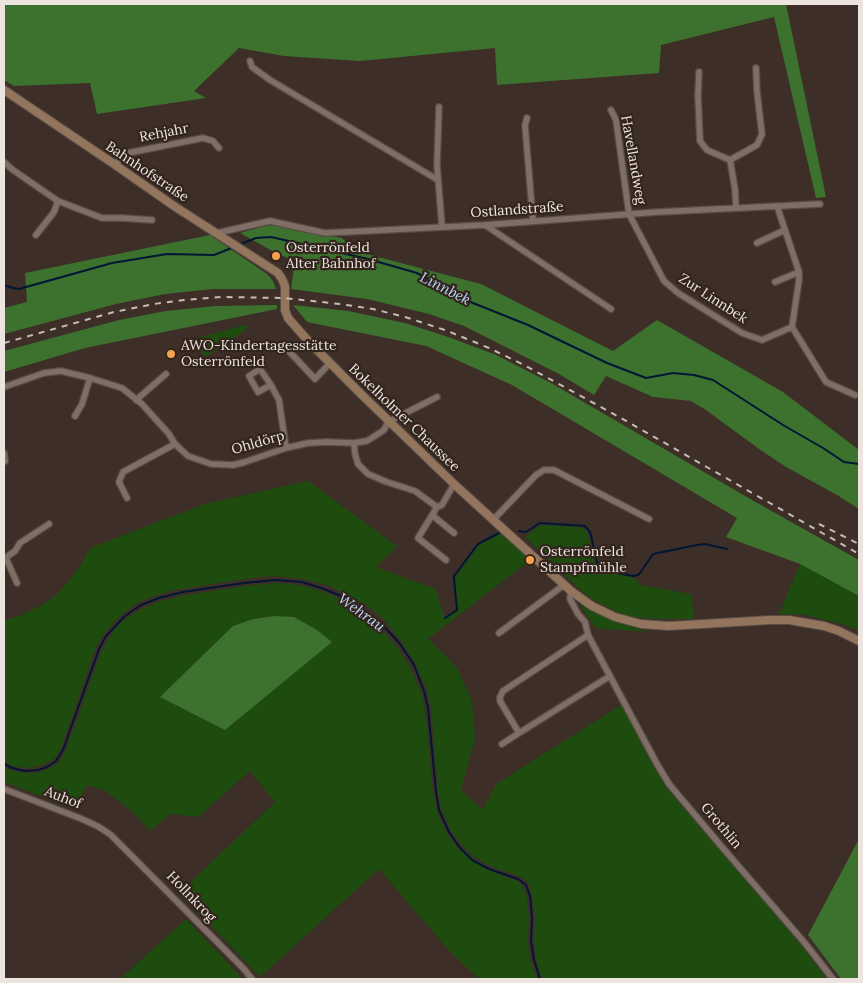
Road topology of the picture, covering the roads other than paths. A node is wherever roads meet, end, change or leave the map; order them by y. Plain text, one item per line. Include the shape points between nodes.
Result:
1 (251, 64) dead end
2 (756, 68) dead end
3 (699, 72) dead end
4 (4, 90) edge
5 (439, 107) dead end
6 (611, 110) dead end
7 (526, 118) dead end
8 (219, 148) dead end
9 (730, 160) junction
10 (4, 162) edge
11 (114, 164) junction
12 (438, 180) junction
13 (58, 201) junction
14 (820, 204) dead end
15 (777, 206) junction
16 (736, 208) junction
17 (629, 214) junction
18 (152, 220) dead end
19 (533, 221) junction
20 (485, 225) junction
21 (442, 227) junction
22 (785, 230) junction
23 (217, 233) junction
24 (36, 235) dead end
25 (757, 243) dead end
26 (799, 272) junction
27 (278, 273) joint
28 (775, 282) dead end
29 (611, 309) dead end
30 (792, 327) junction
31 (286, 348) dead end
32 (330, 363) junction
33 (166, 374) dead end
34 (90, 378) junction
35 (271, 385) dead end
36 (4, 386) edge
37 (855, 395) dead end
38 (438, 397) dead end
39 (136, 400) junction
40 (75, 416) dead end
41 (388, 422) junction
42 (354, 443) junction
43 (175, 444) junction
44 (286, 448) junction
45 (4, 453) edge
46 (4, 461) edge
47 (454, 484) junction
48 (127, 498) dead end
49 (437, 507) junction
50 (432, 515) junction
51 (649, 519) dead end
52 (494, 520) junction
53 (49, 524) dead end
54 (454, 533) dead end
55 (5, 558) edge
56 (446, 560) dead end
57 (17, 583) dead end
58 (562, 583) junction
59 (571, 591) junction
60 (499, 634) dead end
61 (588, 635) junction
62 (859, 641) edge
63 (610, 676) junction
64 (519, 733) junction
65 (502, 744) dead end
66 (4, 789) edge
67 (111, 835) joint
68 (252, 979) edge
69 (833, 979) edge

1 - 12 street via 270,80
2 - 9 street via 762,134 757,146
3 - 9 street via 700,141 708,150
4 - 11 main road, Bahnhofstraße
5 - 12 street
6 - 17 street, Havellandweg via 616,120
7 - 19 street
8 - 11 street, Rehjahr via 213,141 203,138 128,153
9 - 16 street
10 - 13 street
11 - 23 main road, Bahnhofstraße
12 - 21 street
13 - 18 street via 102,218
13 - 24 street via 54,212
14 - 15 street, Ostlandstraße
15 - 16 street, Ostlandstraße
15 - 22 street
16 - 17 street, Ostlandstraße
17 - 19 street, Ostlandstraße
17 - 30 street, Zur Linnbek via 664,281 678,293 742,333 762,340
19 - 20 street, Ostlandstraße
20 - 21 street, Ostlandstraße
20 - 29 street
21 - 23 street, Ostlandstraße via 325,232 270,222
22 - 25 street
22 - 26 street
23 - 27 main road, Bahnhofstraße
26 - 28 street
26 - 30 street
27 - 32 main road, Bokelholmer Chaussee via 284,286 288,318
30 - 37 street via 826,382
31 - 32 street via 315,379
32 - 41 main road, Bokelholmer Chaussee
33 - 39 street
34 - 36 street, Ohldörp via 61,371
34 - 39 street, Ohldörp via 122,388
34 - 40 street
35 - 44 street via 279,400
38 - 41 street, Ohldörp
39 - 43 street, Ohldörp
41 - 42 street, Ohldörp via 384,430 368,441
41 - 47 main road, Bokelholmer Chaussee
42 - 44 street, Ohldörp via 308,443
42 - 49 street via 358,464 368,474 414,491
43 - 44 street, Ohldörp via 188,456 211,464 233,465
43 - 48 street via 123,472 119,482
45 - 46 street
47 - 49 street, Bokelholmer Chaussee via 442,505
47 - 52 main road, Bokelholmer Chaussee
49 - 50 street, Bokelholmer Chaussee
50 - 54 street
50 - 56 street, Bokelholmer Chaussee via 418,538
51 - 52 street via 554,470 544,470
52 - 58 main road, Bokelholmer Chaussee
53 - 55 street
55 - 57 street
58 - 59 main road, Bokelholmer Chaussee
58 - 60 street
59 - 61 street, Grothlin via 570,599 585,622
59 - 62 main road, Bokelholmer Chaussee via 606,613 642,624 669,626 789,620 824,626
61 - 63 street, Grothlin
61 - 64 street via 503,691 500,701
63 - 64 street
63 - 69 street, Grothlin via 669,784
64 - 65 street
66 - 67 street, Auhof via 82,819
67 - 68 street, Hollnkrog

